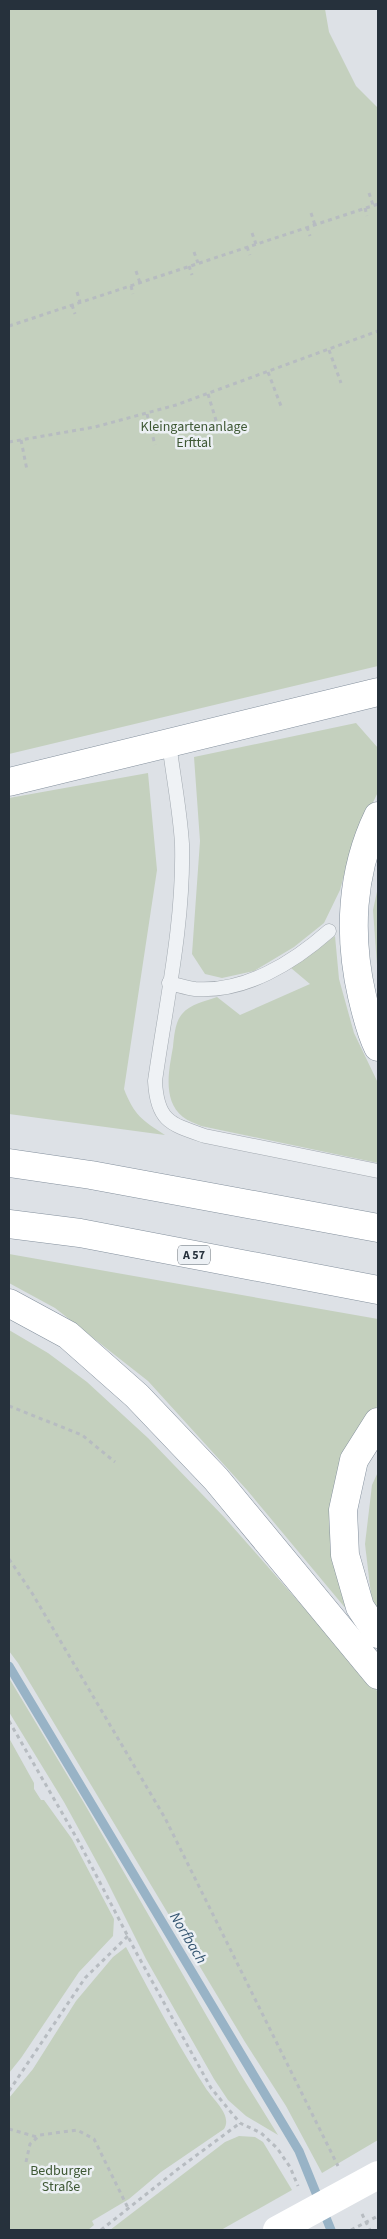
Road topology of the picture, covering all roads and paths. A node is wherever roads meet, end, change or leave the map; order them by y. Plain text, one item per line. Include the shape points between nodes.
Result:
1 (369, 193) dead end
2 (378, 204) edge
3 (373, 205) junction
4 (364, 208) junction
5 (311, 212) dead end
6 (367, 216) dead end
7 (315, 225) junction
8 (306, 228) junction
9 (252, 233) dead end
10 (310, 236) dead end
11 (256, 244) junction
12 (248, 247) junction
13 (194, 252) dead end
14 (250, 255) dead end
15 (198, 263) junction
16 (189, 266) junction
17 (136, 271) dead end
18 (192, 275) dead end
19 (140, 283) junction
20 (130, 286) junction
21 (77, 292) dead end
22 (133, 294) dead end
23 (80, 302) junction
24 (72, 305) junction
25 (75, 314) dead end
26 (9, 326) edge
27 (378, 331) edge
28 (329, 350) junction
29 (268, 372) junction
30 (342, 383) dead end
31 (208, 394) junction
32 (281, 406) dead end
33 (147, 414) junction
34 (218, 426) dead end
35 (21, 440) junction
36 (9, 442) edge
37 (155, 445) dead end
38 (27, 470) dead end
39 (378, 692) edge
40 (169, 742) junction
41 (9, 782) edge
42 (378, 816) edge
43 (330, 931) dead end
44 (169, 983) junction
45 (378, 1047) edge
46 (9, 1163) edge
47 (378, 1171) edge
48 (9, 1224) edge
49 (378, 1228) edge
50 (378, 1290) edge
51 (9, 1303) edge
52 (9, 1406) edge
53 (378, 1422) edge
54 (115, 1462) dead end
55 (9, 1558) edge
56 (378, 1634) edge
57 (378, 1675) edge
58 (9, 1721) edge
59 (129, 1935) junction
60 (9, 2091) edge
61 (240, 2123) junction
62 (9, 2129) edge
63 (37, 2137) junction
64 (26, 2162) dead end
65 (339, 2168) dead end
66 (378, 2175) edge
67 (302, 2194) dead end
68 (128, 2208) junction
69 (361, 2212) dead end
70 (378, 2216) edge
71 (101, 2230) edge
72 (277, 2230) edge
73 (351, 2230) edge
74 (370, 2230) edge

1 - 3 path
2 - 3 path
3 - 4 path
4 - 6 path
4 - 7 path
5 - 7 path
7 - 8 path
8 - 10 path
8 - 11 path
9 - 11 path
11 - 12 path
12 - 14 path
12 - 15 path
13 - 15 path
15 - 16 path
16 - 18 path
16 - 19 path
17 - 19 path
19 - 20 path
20 - 22 path
20 - 23 path
21 - 23 path
23 - 24 path
24 - 25 path
24 - 26 path
27 - 28 path
28 - 29 path
28 - 30 path
29 - 31 path
29 - 32 path
31 - 33 path
31 - 34 path
33 - 35 path
33 - 37 path
35 - 36 path
35 - 38 path
39 - 40 main road
40 - 41 main road
40 - 44 lane via 182,845 180,906
42 - 45 main road via 364,851 353,932 355,968
43 - 44 lane via 307,951 271,972 233,986 196,989
44 - 47 lane via 155,1081 156,1098 162,1114 178,1126 205,1136
46 - 49 main road
48 - 50 main road, A 57 via 80,1233
51 - 57 main road via 68,1335 137,1396 216,1479
52 - 54 path via 82,1435
53 - 56 main road via 354,1460 343,1510 345,1556 360,1607
55 - 65 path via 165,1818
58 - 59 path
59 - 60 path via 85,1978
59 - 61 path via 203,2075
61 - 67 path via 262,2133 277,2148
61 - 68 path
62 - 63 path
63 - 64 path via 30,2144
63 - 68 path via 76,2130 94,2139
66 - 72 main road, bridge
68 - 71 path
69 - 74 path
70 - 73 path, bridge

